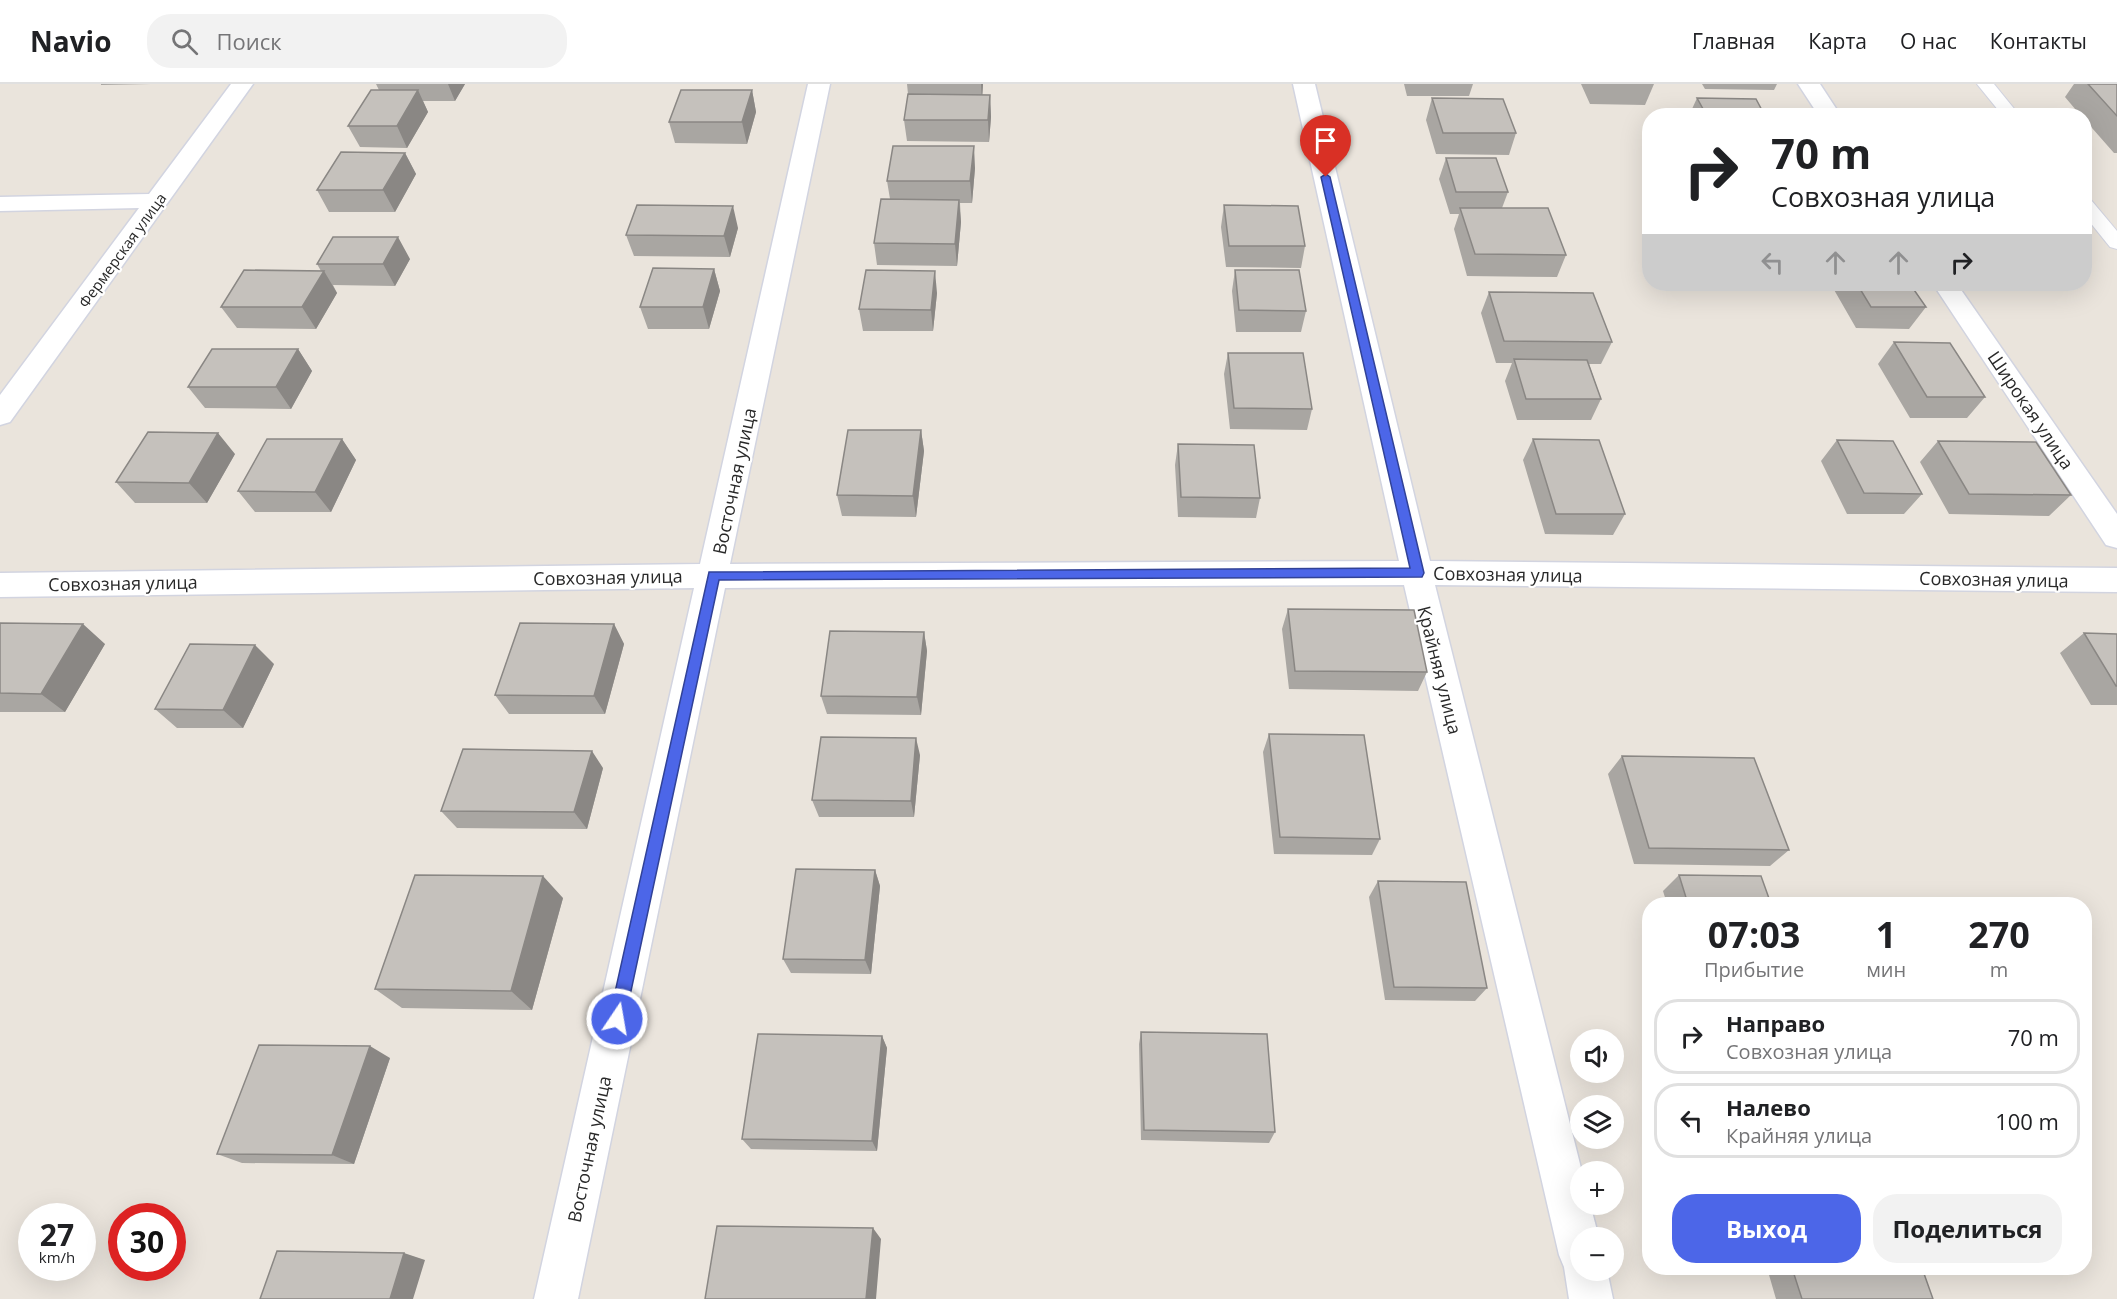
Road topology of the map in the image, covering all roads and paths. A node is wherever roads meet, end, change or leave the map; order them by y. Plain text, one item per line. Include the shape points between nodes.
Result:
1 (242, 84) edge
2 (819, 84) edge
3 (1304, 84) edge
4 (1809, 84) edge
5 (1986, 84) edge
6 (1825, 108) edge
7 (2006, 108) edge
8 (158, 201) junction
9 (0, 204) edge
10 (2092, 213) edge
11 (2117, 243) edge
12 (1950, 291) edge
13 (0, 414) edge
14 (2117, 537) edge
15 (1417, 573) junction
16 (714, 576) junction
17 (2117, 580) edge
18 (0, 585) edge
19 (1574, 1227) edge
20 (1588, 1281) edge
21 (556, 1299) edge
22 (1592, 1299) edge

1 - 8 street, Фермерская улица
2 - 16 street, Восточная улица
3 - 15 street, Крайняя улица
4 - 6 street
5 - 7 lane
8 - 9 street
8 - 13 street, Фермерская улица
10 - 11 lane
12 - 14 street, Широкая улица
15 - 16 street, Совхозная улица
15 - 17 street, Совхозная улица
15 - 19 street, Крайняя улица
16 - 18 street, Совхозная улица
16 - 21 street, Восточная улица
20 - 22 street

